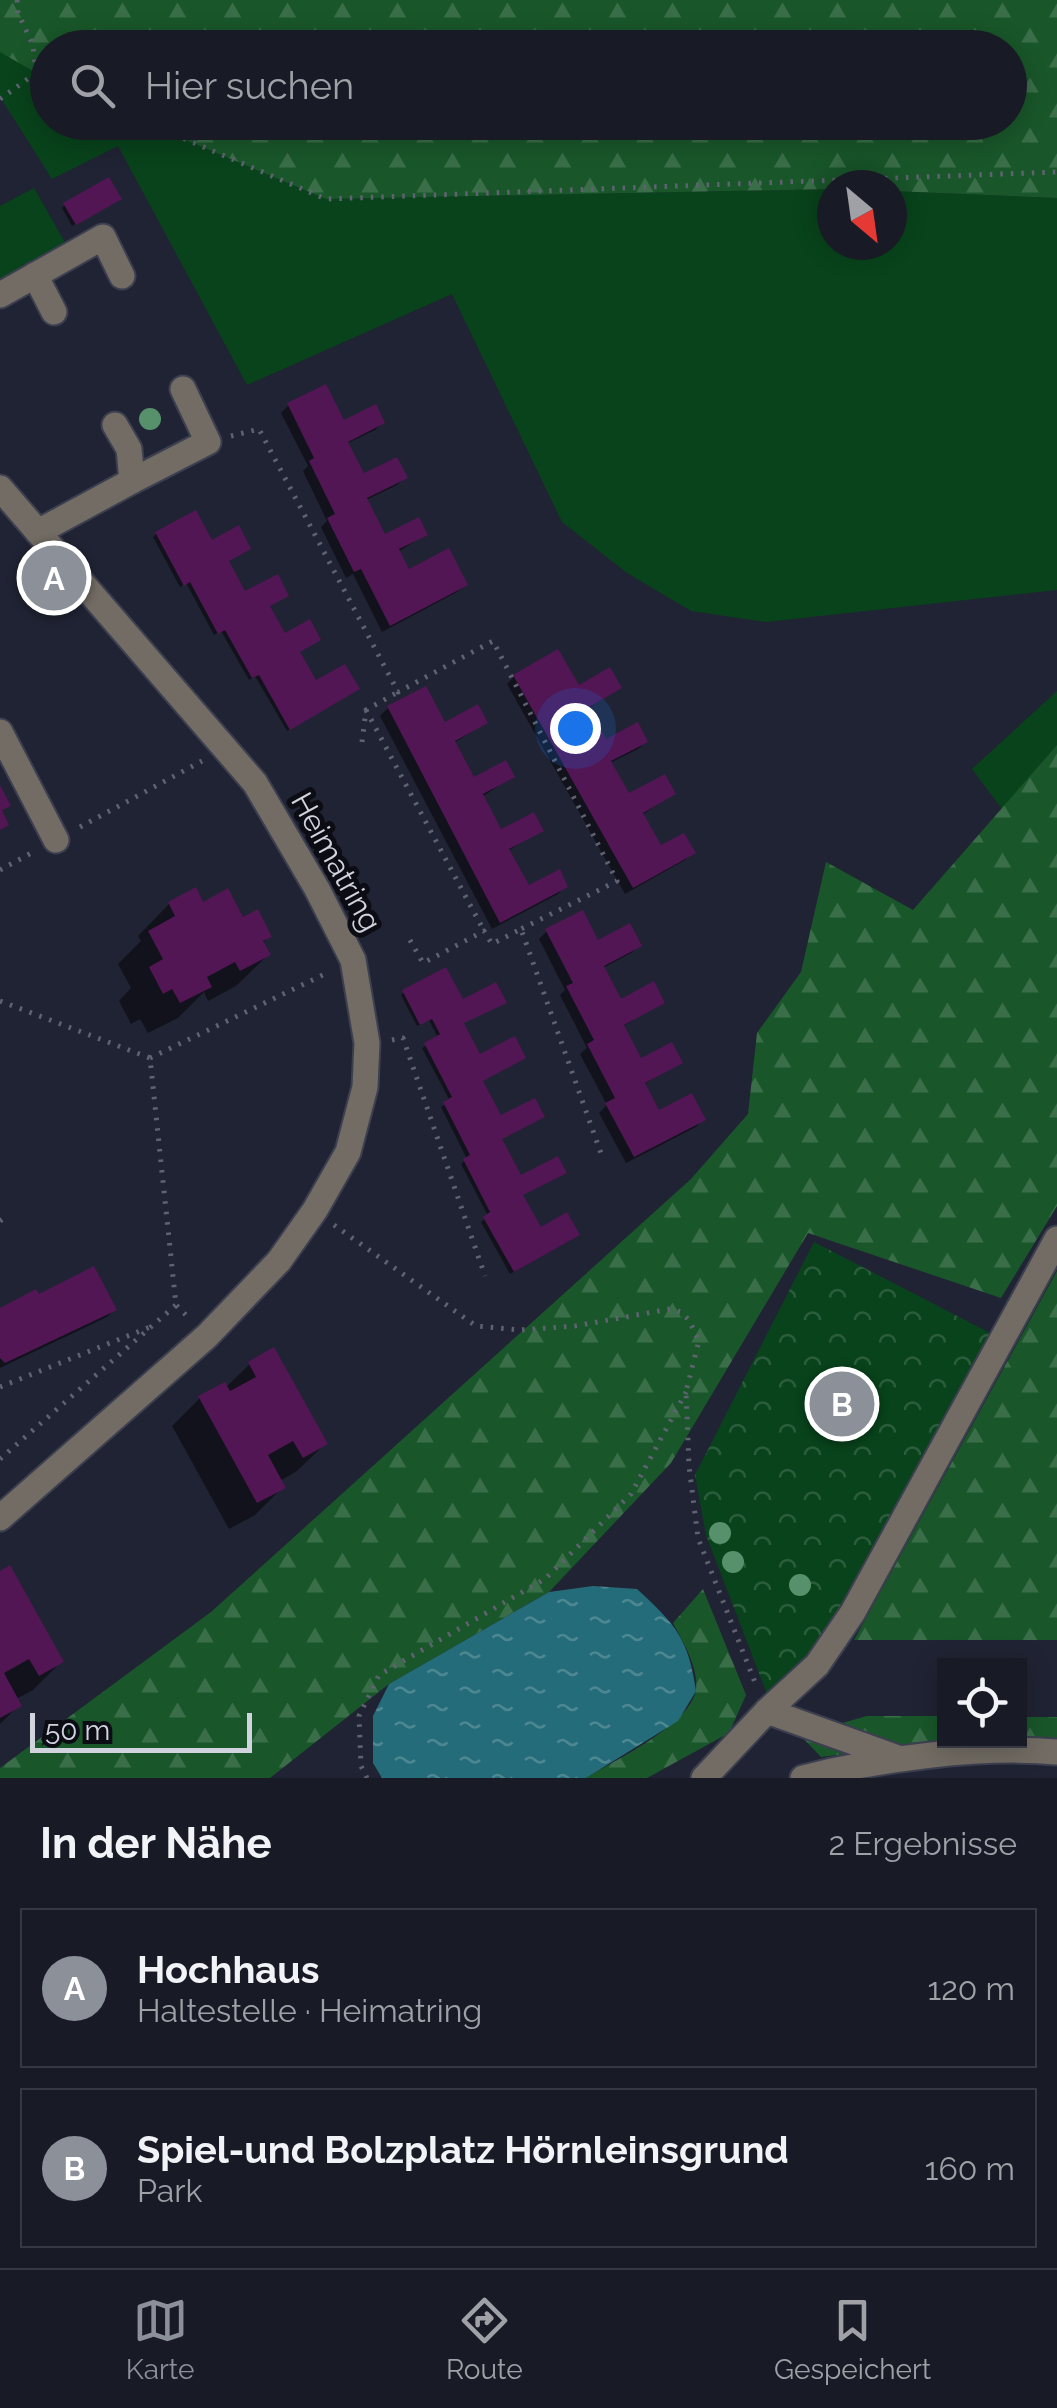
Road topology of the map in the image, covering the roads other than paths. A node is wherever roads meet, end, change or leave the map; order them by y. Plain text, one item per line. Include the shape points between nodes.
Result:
1 (35, 275) junction
2 (122, 276) dead end
3 (0, 295) edge
4 (54, 312) dead end
5 (183, 389) dead end
6 (115, 425) dead end
7 (132, 481) junction
8 (0, 488) edge
9 (38, 532) junction
10 (0, 732) edge
11 (56, 840) road end
12 (1057, 1239) edge
13 (0, 1518) edge
14 (767, 1711) junction
15 (1057, 1752) edge
16 (902, 1760) junction
17 (704, 1778) edge
18 (803, 1778) edge

1 - 2 street via 103,237
1 - 3 street
1 - 4 street
5 - 7 street via 208,442
6 - 7 street via 130,449
7 - 9 street
8 - 9 street, Heimatring
9 - 13 street, Heimatring via 255,783 354,960 367,1043 365,1087 348,1152 279,1261 207,1336
10 - 11 street
12 - 14 street via 853,1612 817,1665
14 - 16 street
14 - 17 street
15 - 16 street via 1017,1748
16 - 18 street

